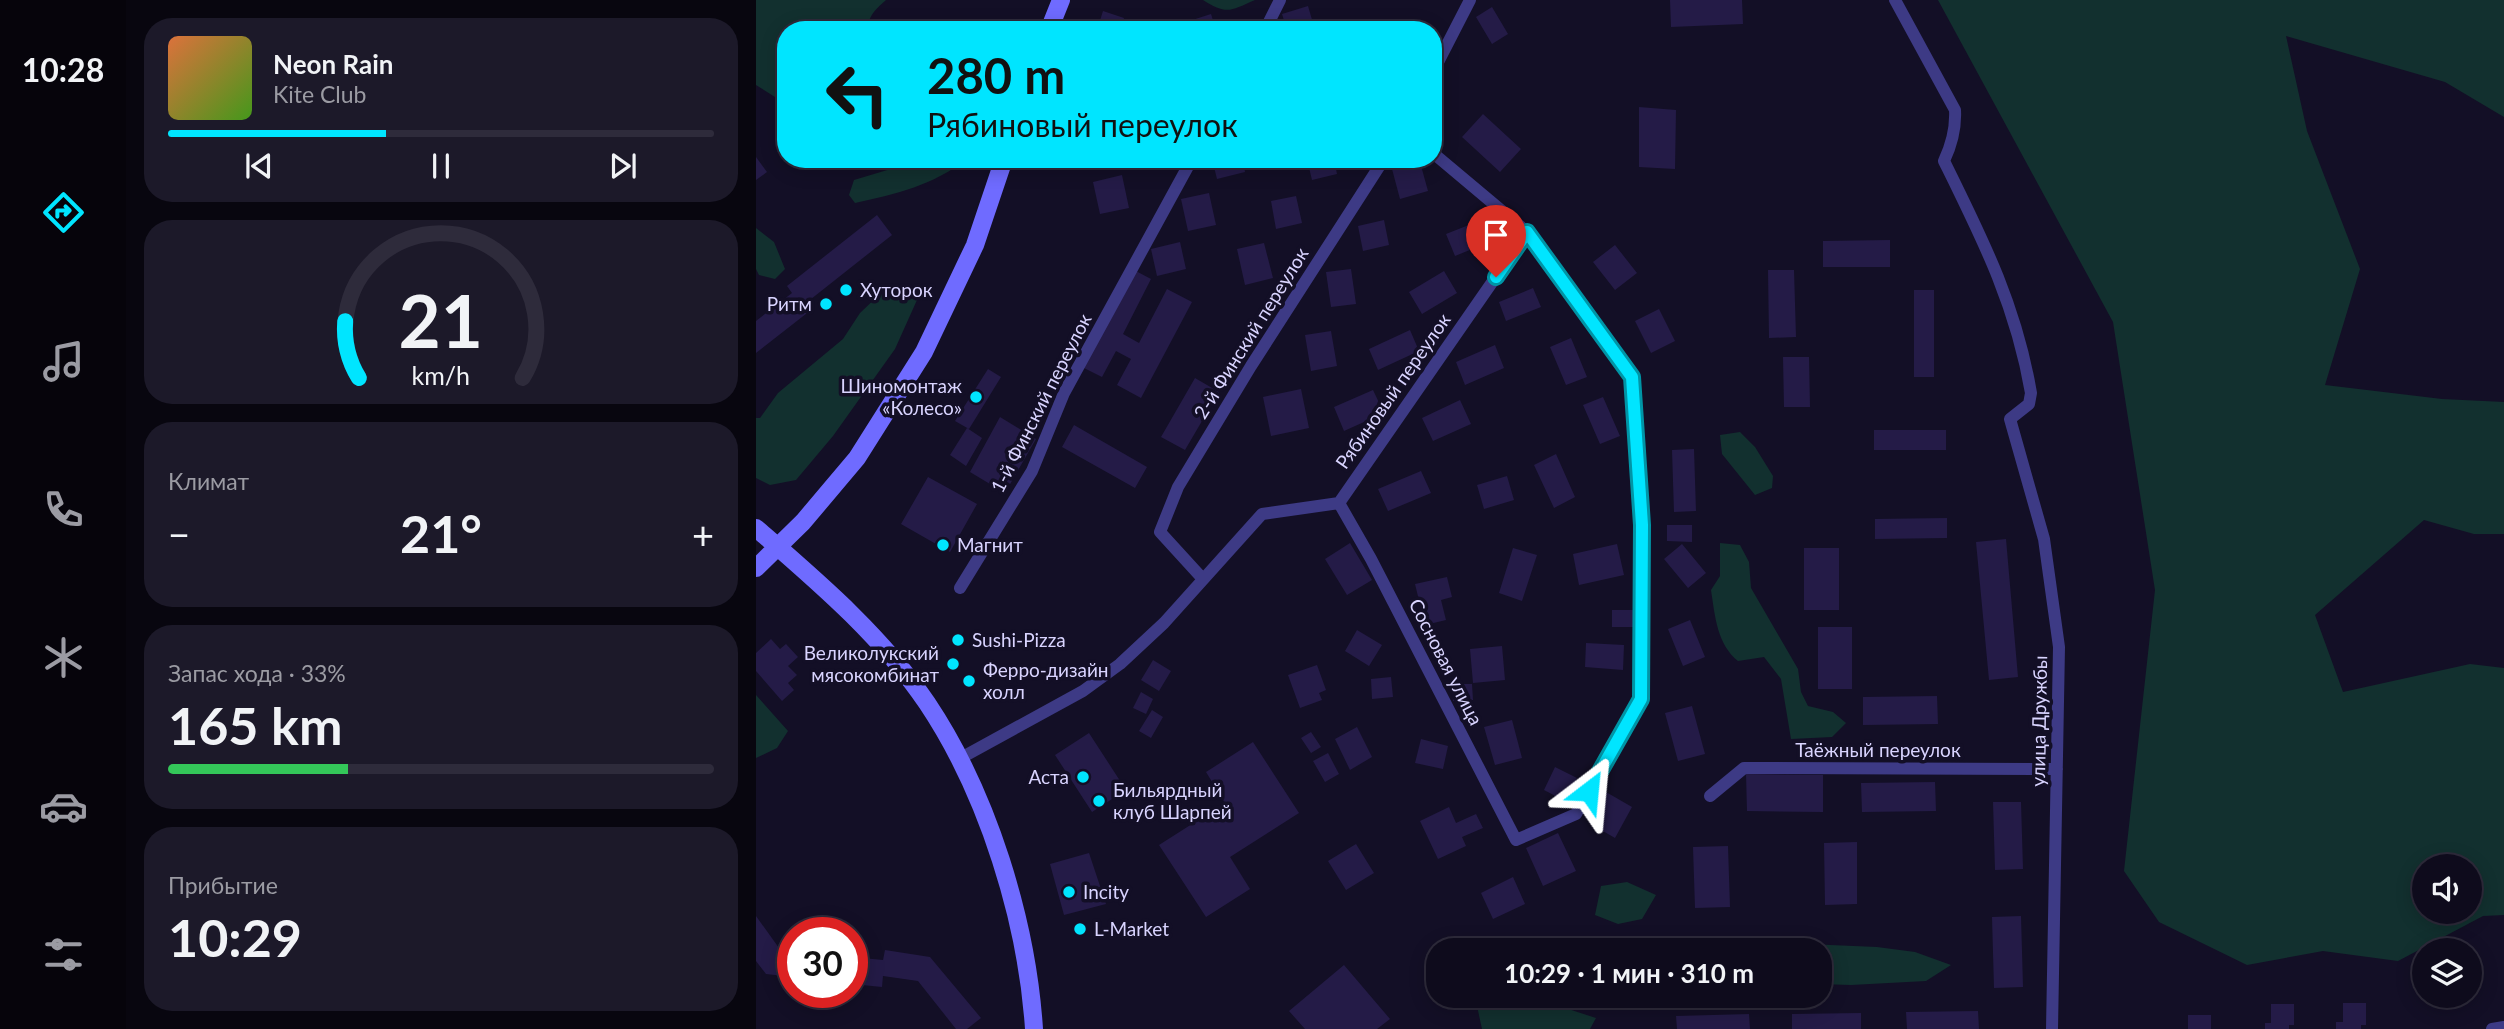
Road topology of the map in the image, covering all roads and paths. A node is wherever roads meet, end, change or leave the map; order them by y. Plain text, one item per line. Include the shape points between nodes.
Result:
1 (1061, 0) edge
2 (1280, 0) edge
3 (1470, 0) edge
4 (1895, 0) edge
5 (1053, 21) edge
6 (1270, 21) edge
7 (1442, 54) edge
8 (1442, 160) edge
9 (1001, 168) edge
10 (1187, 168) edge
11 (1378, 168) edge
12 (1527, 232) junction
13 (1339, 503) junction
14 (756, 528) edge
15 (777, 546) junction
16 (756, 568) edge
17 (1202, 578) junction
18 (960, 588) dead end
19 (959, 759) junction
20 (2057, 769) junction
21 (1710, 796) dead end
22 (2504, 1027) edge
23 (1034, 1029) edge
24 (2052, 1029) edge
25 (2491, 1029) edge

1 - 5 main road
2 - 6 street
3 - 7 street
4 - 20 street, улица Дружбы via 1955,110 1952,144 1944,161 1994,261 2016,322 2031,393 2029,404 2010,419 2044,539 2059,647
8 - 12 street
9 - 15 main road via 975,245 924,352 857,458
10 - 18 street, 1-й Финский переулок via 1064,393 1032,471
11 - 17 street, 2-й Финский переулок via 1178,487 1160,532
12 - 13 street, Рябиновый переулок
12 - 13 street, Сосновая улица via 1632,377 1642,525 1641,699 1576,814 1516,840
13 - 17 street via 1262,514
14 - 15 main road
15 - 16 main road
15 - 19 main road via 892,659 927,703
17 - 19 street via 1164,623 1108,674
19 - 23 main road via 991,832 1009,890 1025,953
20 - 21 street, Таёжный переулок via 1744,768
20 - 24 street, улица Дружбы
22 - 25 street

